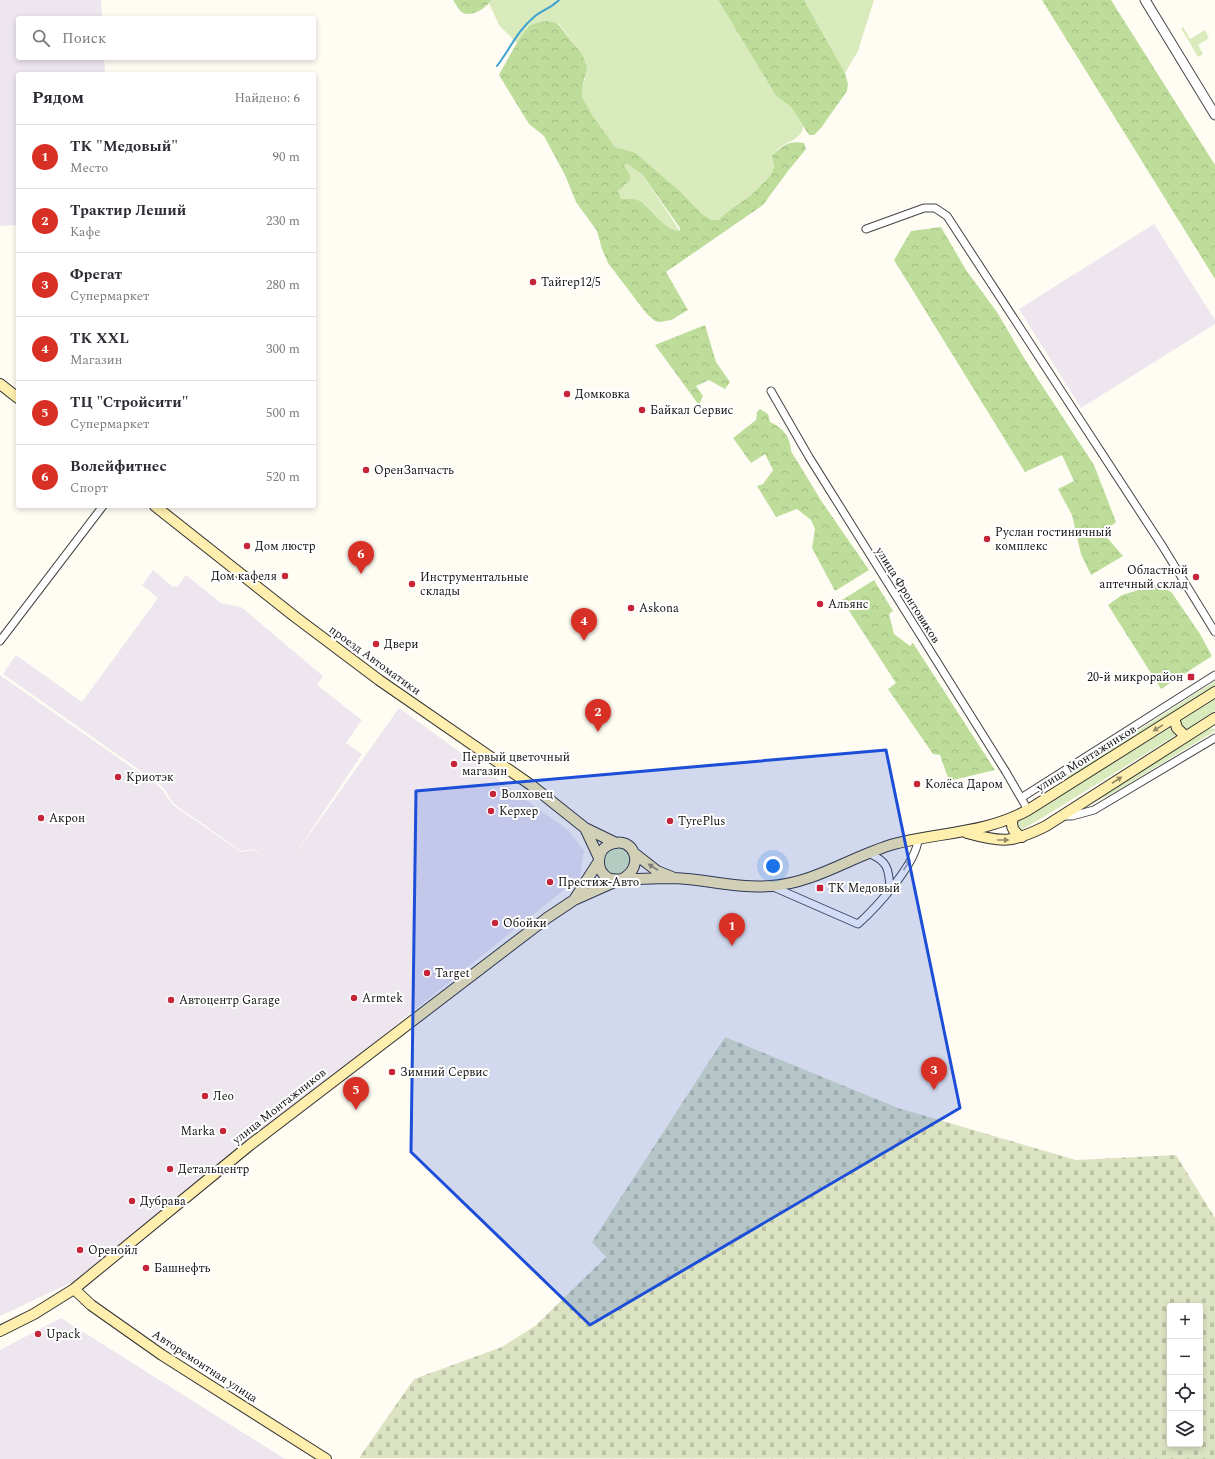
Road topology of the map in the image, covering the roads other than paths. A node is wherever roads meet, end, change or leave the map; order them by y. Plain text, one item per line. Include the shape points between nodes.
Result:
1 (1145, 0) edge
2 (1215, 115) edge
3 (866, 229) dead end
4 (0, 384) edge
5 (771, 391) dead end
6 (16, 396) edge
7 (102, 508) edge
8 (157, 508) edge
9 (1215, 632) edge
10 (0, 640) edge
11 (1215, 675) edge
12 (1215, 692) edge
13 (1174, 718) junction
14 (1215, 718) edge
15 (1202, 726) junction
16 (1215, 727) edge
17 (1185, 736) junction
18 (1215, 738) edge
19 (1058, 776) junction
20 (1056, 792) junction
21 (1021, 798) junction
22 (1028, 810) junction
23 (1060, 816) junction
24 (1013, 818) junction
25 (584, 828) junction
26 (965, 832) junction
27 (1022, 837) junction
28 (918, 839) junction
29 (616, 842) junction
30 (634, 852) junction
31 (868, 853) junction
32 (599, 859) junction
33 (674, 878) junction
34 (621, 880) junction
35 (771, 886) junction
36 (890, 890) junction
37 (574, 900) junction
38 (74, 1288) junction
39 (0, 1331) edge
40 (326, 1459) edge

1 - 2 street
3 - 9 street via 924,208 935,208 947,216 1163,546
4 - 6 main road
5 - 21 street, улица Фронтовиков via 809,457
7 - 10 street
8 - 25 main road, проезд Автоматики via 341,652 531,785
11 - 19 street
12 - 13 main road, улица Монтажников
13 - 17 main road via 1177,728
13 -> 20 main road, улица Монтажников
14 - 15 main road, улица Монтажников
15 - 16 main road
15 - 17 main road, улица Монтажников
23 -> 17 main road, улица Монтажников
18 - 23 street via 1094,810 1072,816
19 - 20 street
19 - 21 street
20 - 22 main road, улица Монтажников
21 - 22 street, улица Фронтовиков
22 - 24 main road, улица Монтажников
23 - 27 main road, улица Монтажников
24 - 26 main road, улица Монтажников
24 - 27 main road via 1013,828 1016,834
25 - 29 main road, проезд Автоматики
25 - 32 main road, проезд Автоматики
26 -> 27 main road, улица Монтажников via 1001,840
26 - 28 main road, улица Монтажников
28 - 31 main road, улица Монтажников
36 -> 28 street via 916,852
29 - 30 main road via 626,845
29 - 32 main road via 605,847
33 -> 30 main road, улица Монтажников via 657,871
30 - 34 main road via 635,869 630,876
31 - 35 main road, улица Монтажников via 808,878
31 - 36 street via 880,858 888,868
32 - 34 main road via 602,873 607,877
32 - 37 main road, улица Монтажников
33 - 34 main road, улица Монтажников
33 - 35 main road, улица Монтажников
34 - 37 main road, улица Монтажников
35 - 36 street via 858,924
37 - 38 main road, улица Монтажников via 526,933 250,1145
38 - 39 main road, улица Монтажников via 34,1314
38 - 40 main road, Авторемонтная улица via 91,1305 166,1358

